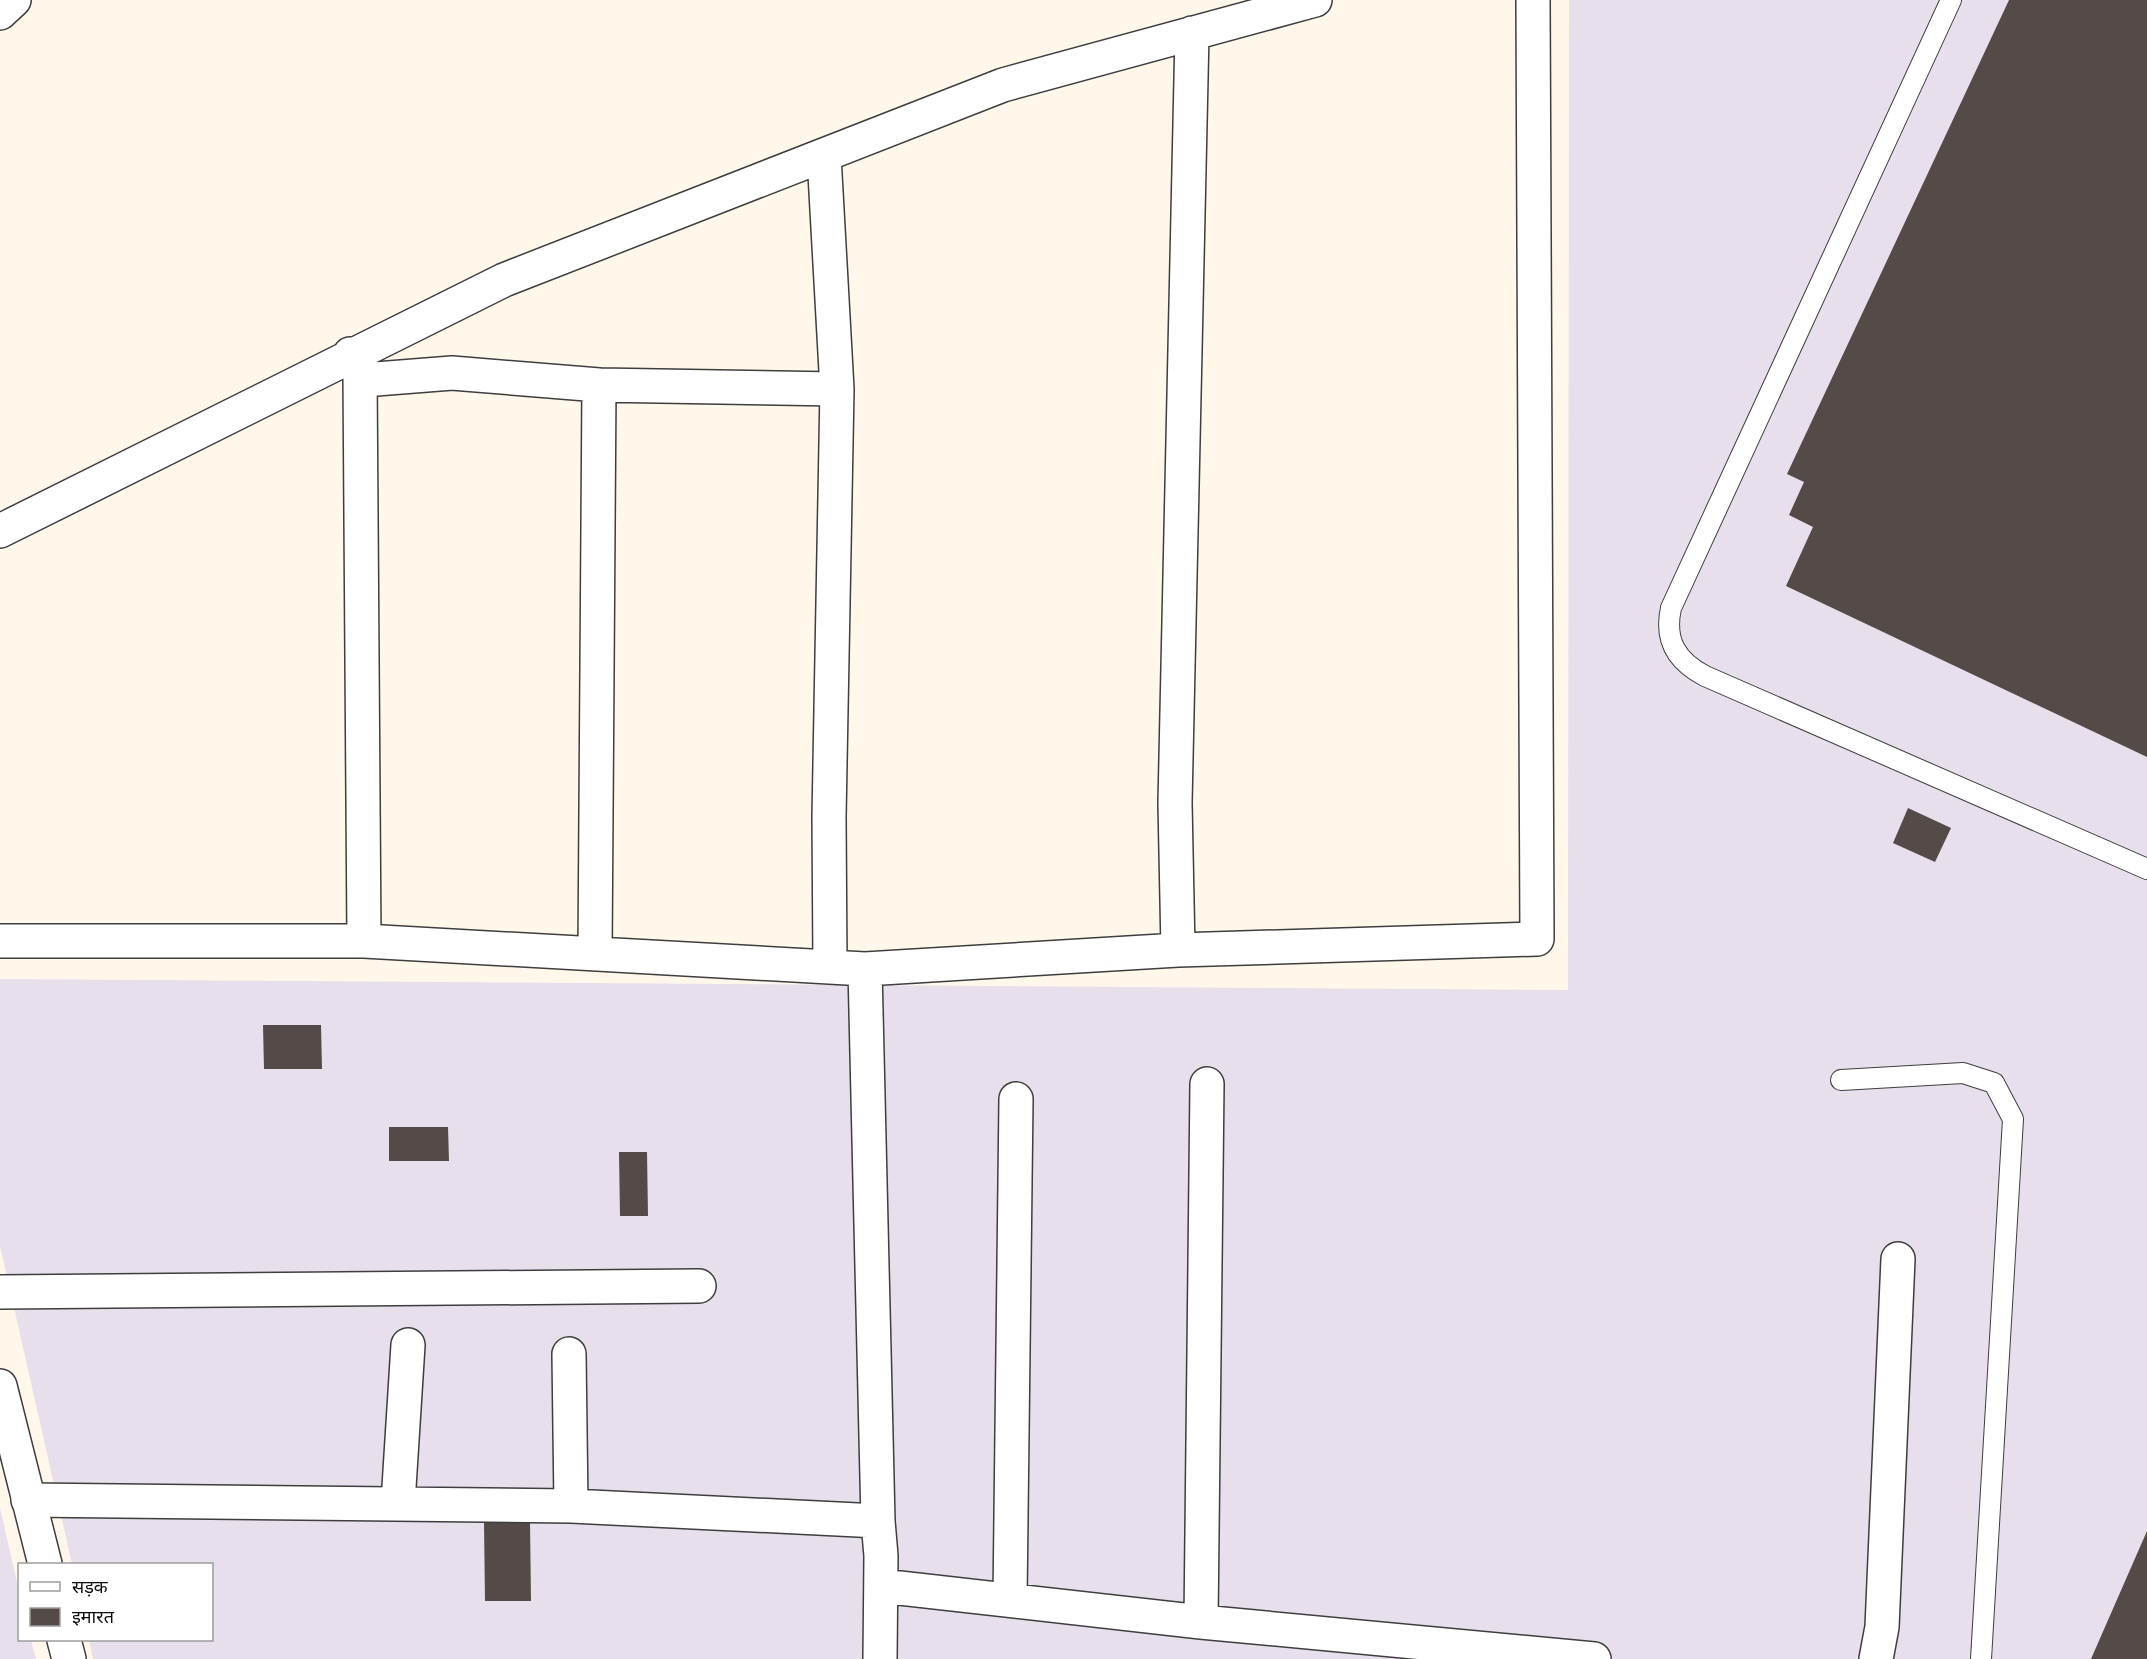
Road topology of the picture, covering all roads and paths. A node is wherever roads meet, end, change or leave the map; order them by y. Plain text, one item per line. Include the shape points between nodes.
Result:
1 (14, 0) edge
2 (1315, 0) edge
3 (1533, 0) edge
4 (1951, 0) edge
5 (0, 13) edge
6 (1192, 33) junction
7 (824, 156) junction
8 (355, 365) junction
9 (599, 385) junction
10 (837, 389) junction
11 (0, 531) edge
12 (2147, 869) edge
13 (0, 941) edge
14 (364, 941) junction
15 (1178, 950) junction
16 (595, 954) junction
17 (830, 967) junction
18 (865, 969) junction
19 (1841, 1080) dead end
20 (1207, 1084) dead end
21 (1016, 1099) dead end
22 (1898, 1259) dead end
23 (699, 1286) dead end
24 (0, 1292) edge
25 (408, 1345) dead end
26 (569, 1354) dead end
27 (0, 1386) edge
28 (28, 1500) junction
29 (398, 1503) junction
30 (571, 1506) junction
31 (878, 1521) junction
32 (45, 1563) edge
33 (882, 1586) junction
34 (1010, 1600) junction
35 (1201, 1622) junction
36 (64, 1641) edge
37 (69, 1659) edge
38 (880, 1659) edge
39 (1594, 1659) edge
40 (1876, 1659) edge
41 (1981, 1659) edge

1 - 5 street
2 - 6 street
3 - 15 street via 1537,939
4 - 12 lane via 1671,608 1669,635 1682,662 1704,676
6 - 7 street via 1003,85
6 - 15 street via 1175,803
7 - 8 street via 504,280
7 - 10 street
8 - 9 street via 376,379 452,373
8 - 11 street
8 - 14 street
9 - 10 street
9 - 16 street
10 - 17 street
13 - 14 street
14 - 16 street
15 - 18 street
16 - 17 street
17 - 18 street
18 - 31 street
19 - 41 lane via 1963,1073 1994,1083 2013,1119
20 - 35 street
21 - 34 street
22 - 40 street via 1882,1627
23 - 24 street
25 - 29 street
26 - 30 street
27 - 28 street
28 - 29 street
28 - 32 street
29 - 30 street
30 - 31 street
31 - 33 street
33 - 34 street
33 - 38 street
34 - 35 street
35 - 39 street
36 - 37 street

